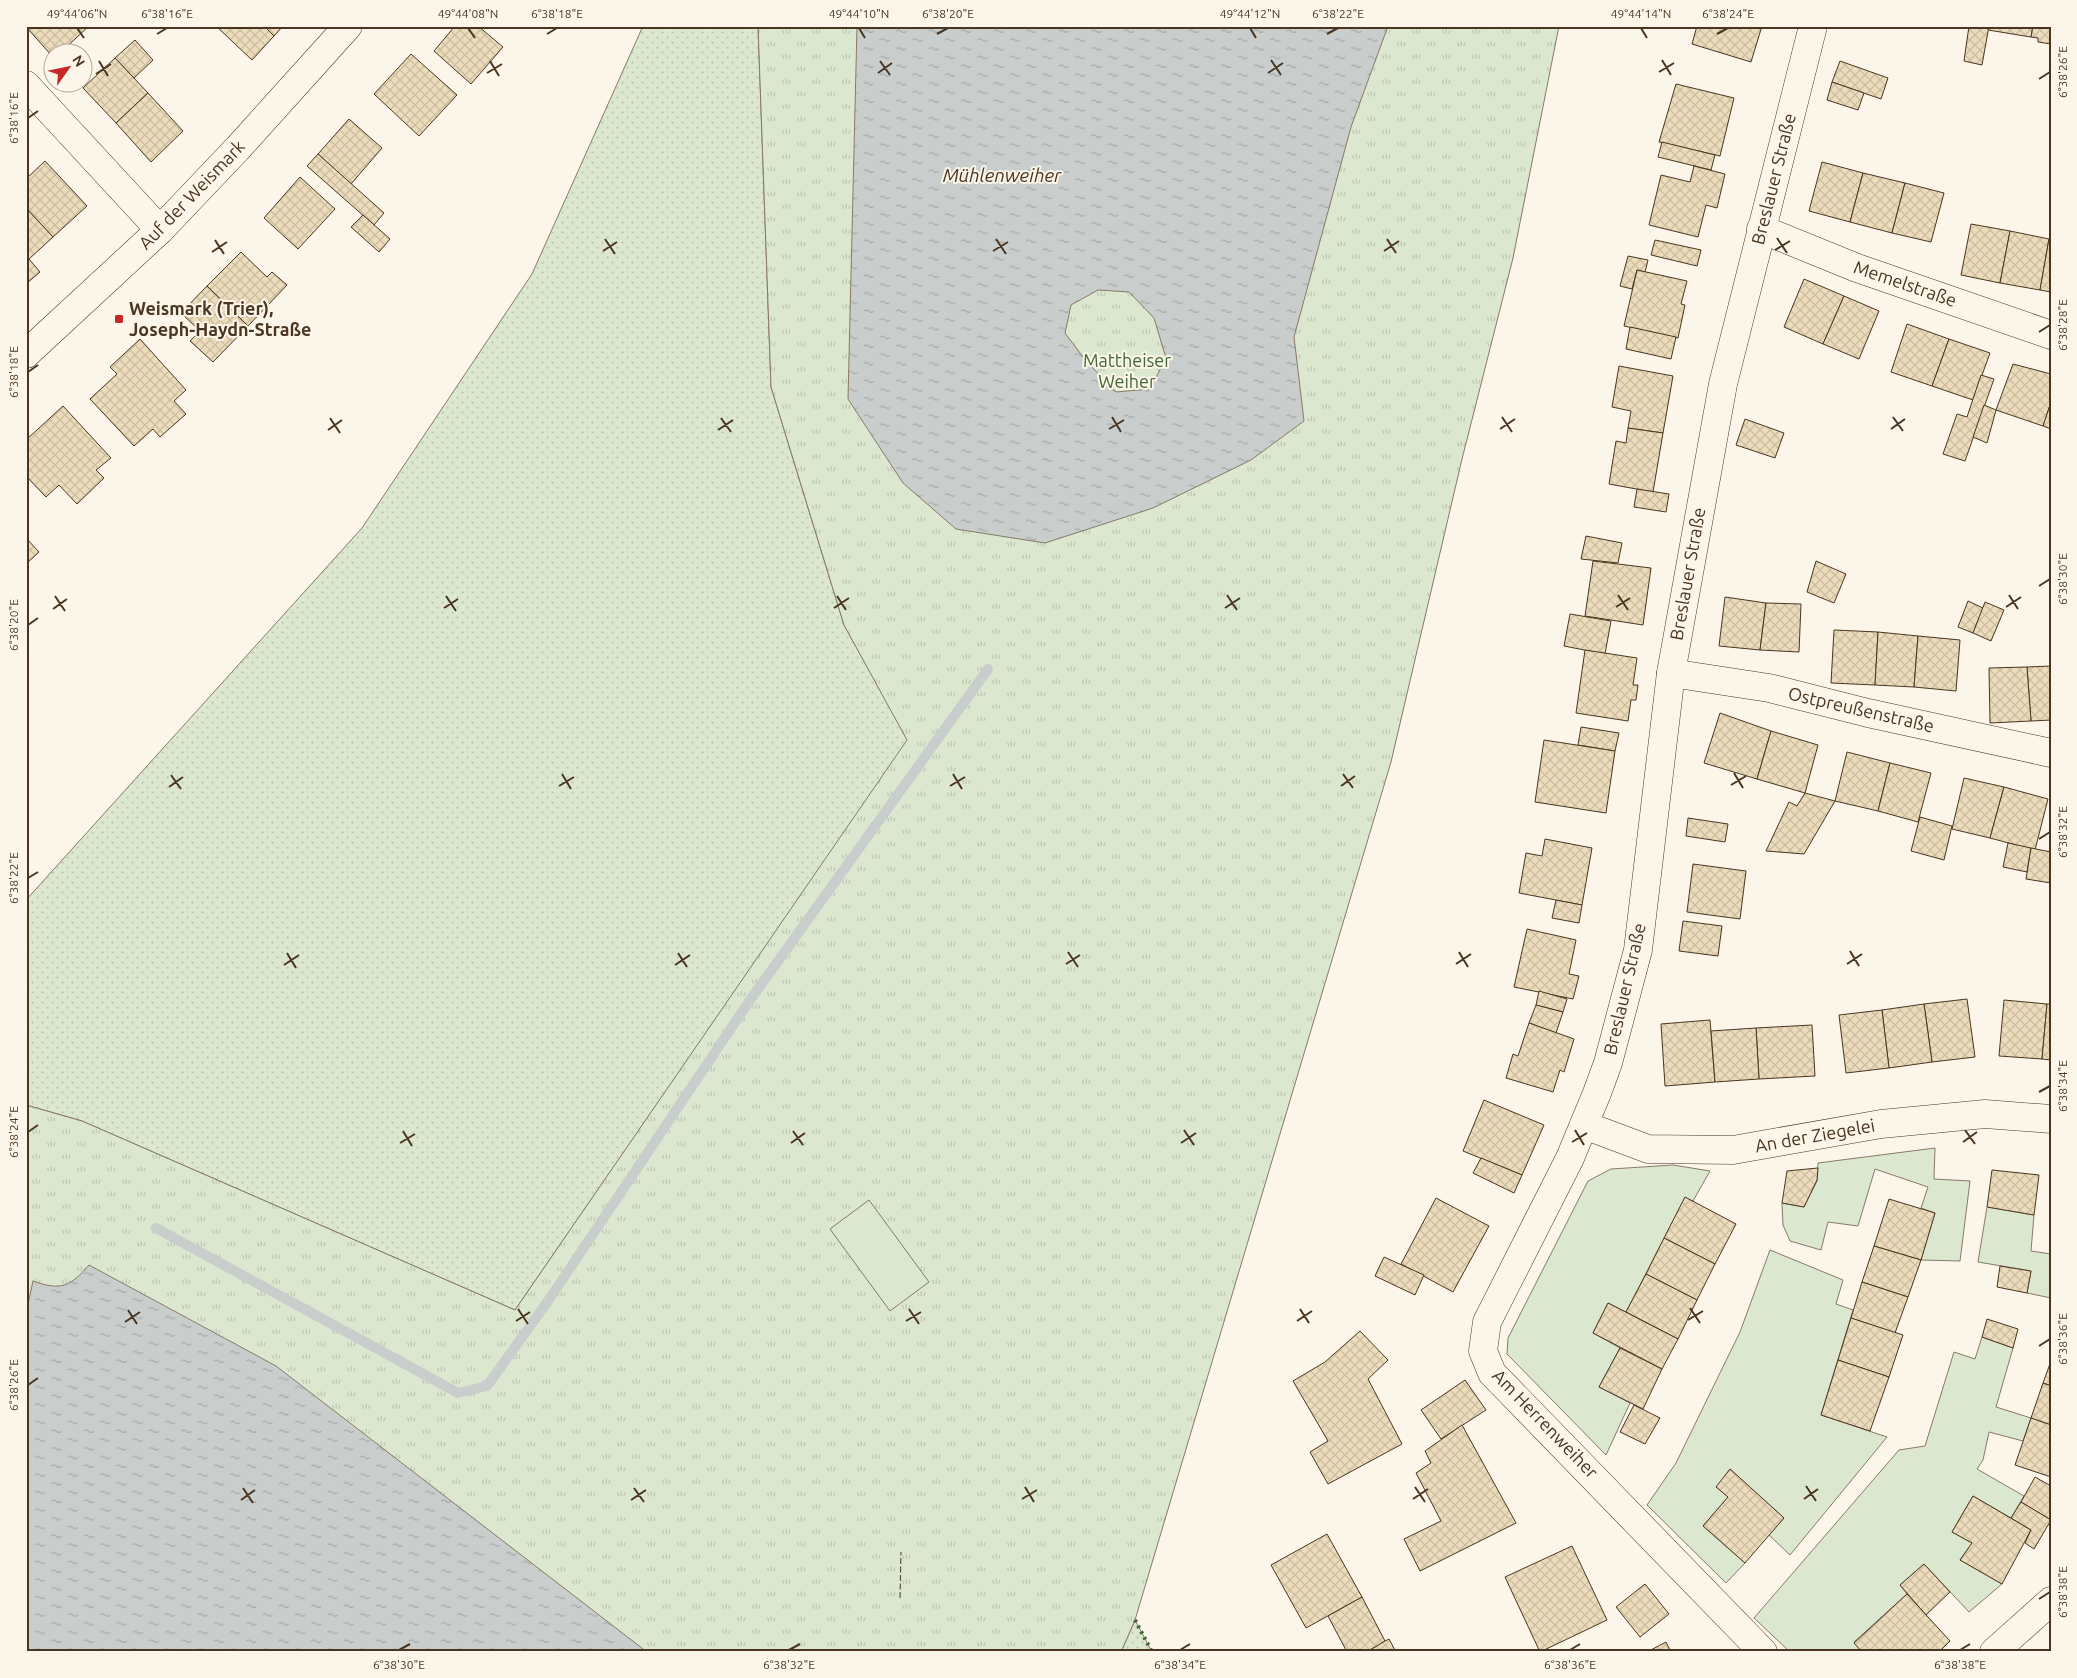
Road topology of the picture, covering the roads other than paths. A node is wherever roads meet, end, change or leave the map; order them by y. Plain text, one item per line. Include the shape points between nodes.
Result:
1 (348, 26) edge
2 (1813, 26) edge
3 (26, 85) edge
4 (1761, 228) junction
5 (160, 230) junction
6 (2051, 335) edge
7 (26, 354) edge
8 (1671, 673) junction
9 (2051, 753) edge
10 (2051, 1119) edge
11 (1584, 1124) junction
12 (2051, 1601) edge
13 (1763, 1652) edge
14 (1994, 1652) edge

1 - 5 street, Auf der Weismark
2 - 4 street, Breslauer Straße
3 - 5 street
4 - 6 street, Memelstraße via 1857,268
4 - 8 street, Breslauer Straße via 1723,384
5 - 7 street, Auf der Weismark
8 - 9 street, Ostpreußenstraße via 1769,688
8 - 11 street, Breslauer Straße via 1638,950 1608,1062
10 - 11 street, An der Ziegelei via 1976,1114 1872,1125 1733,1150 1648,1148
11 - 13 street, Am Herrenweiher via 1487,1322 1483,1351 1492,1373
12 - 14 street

